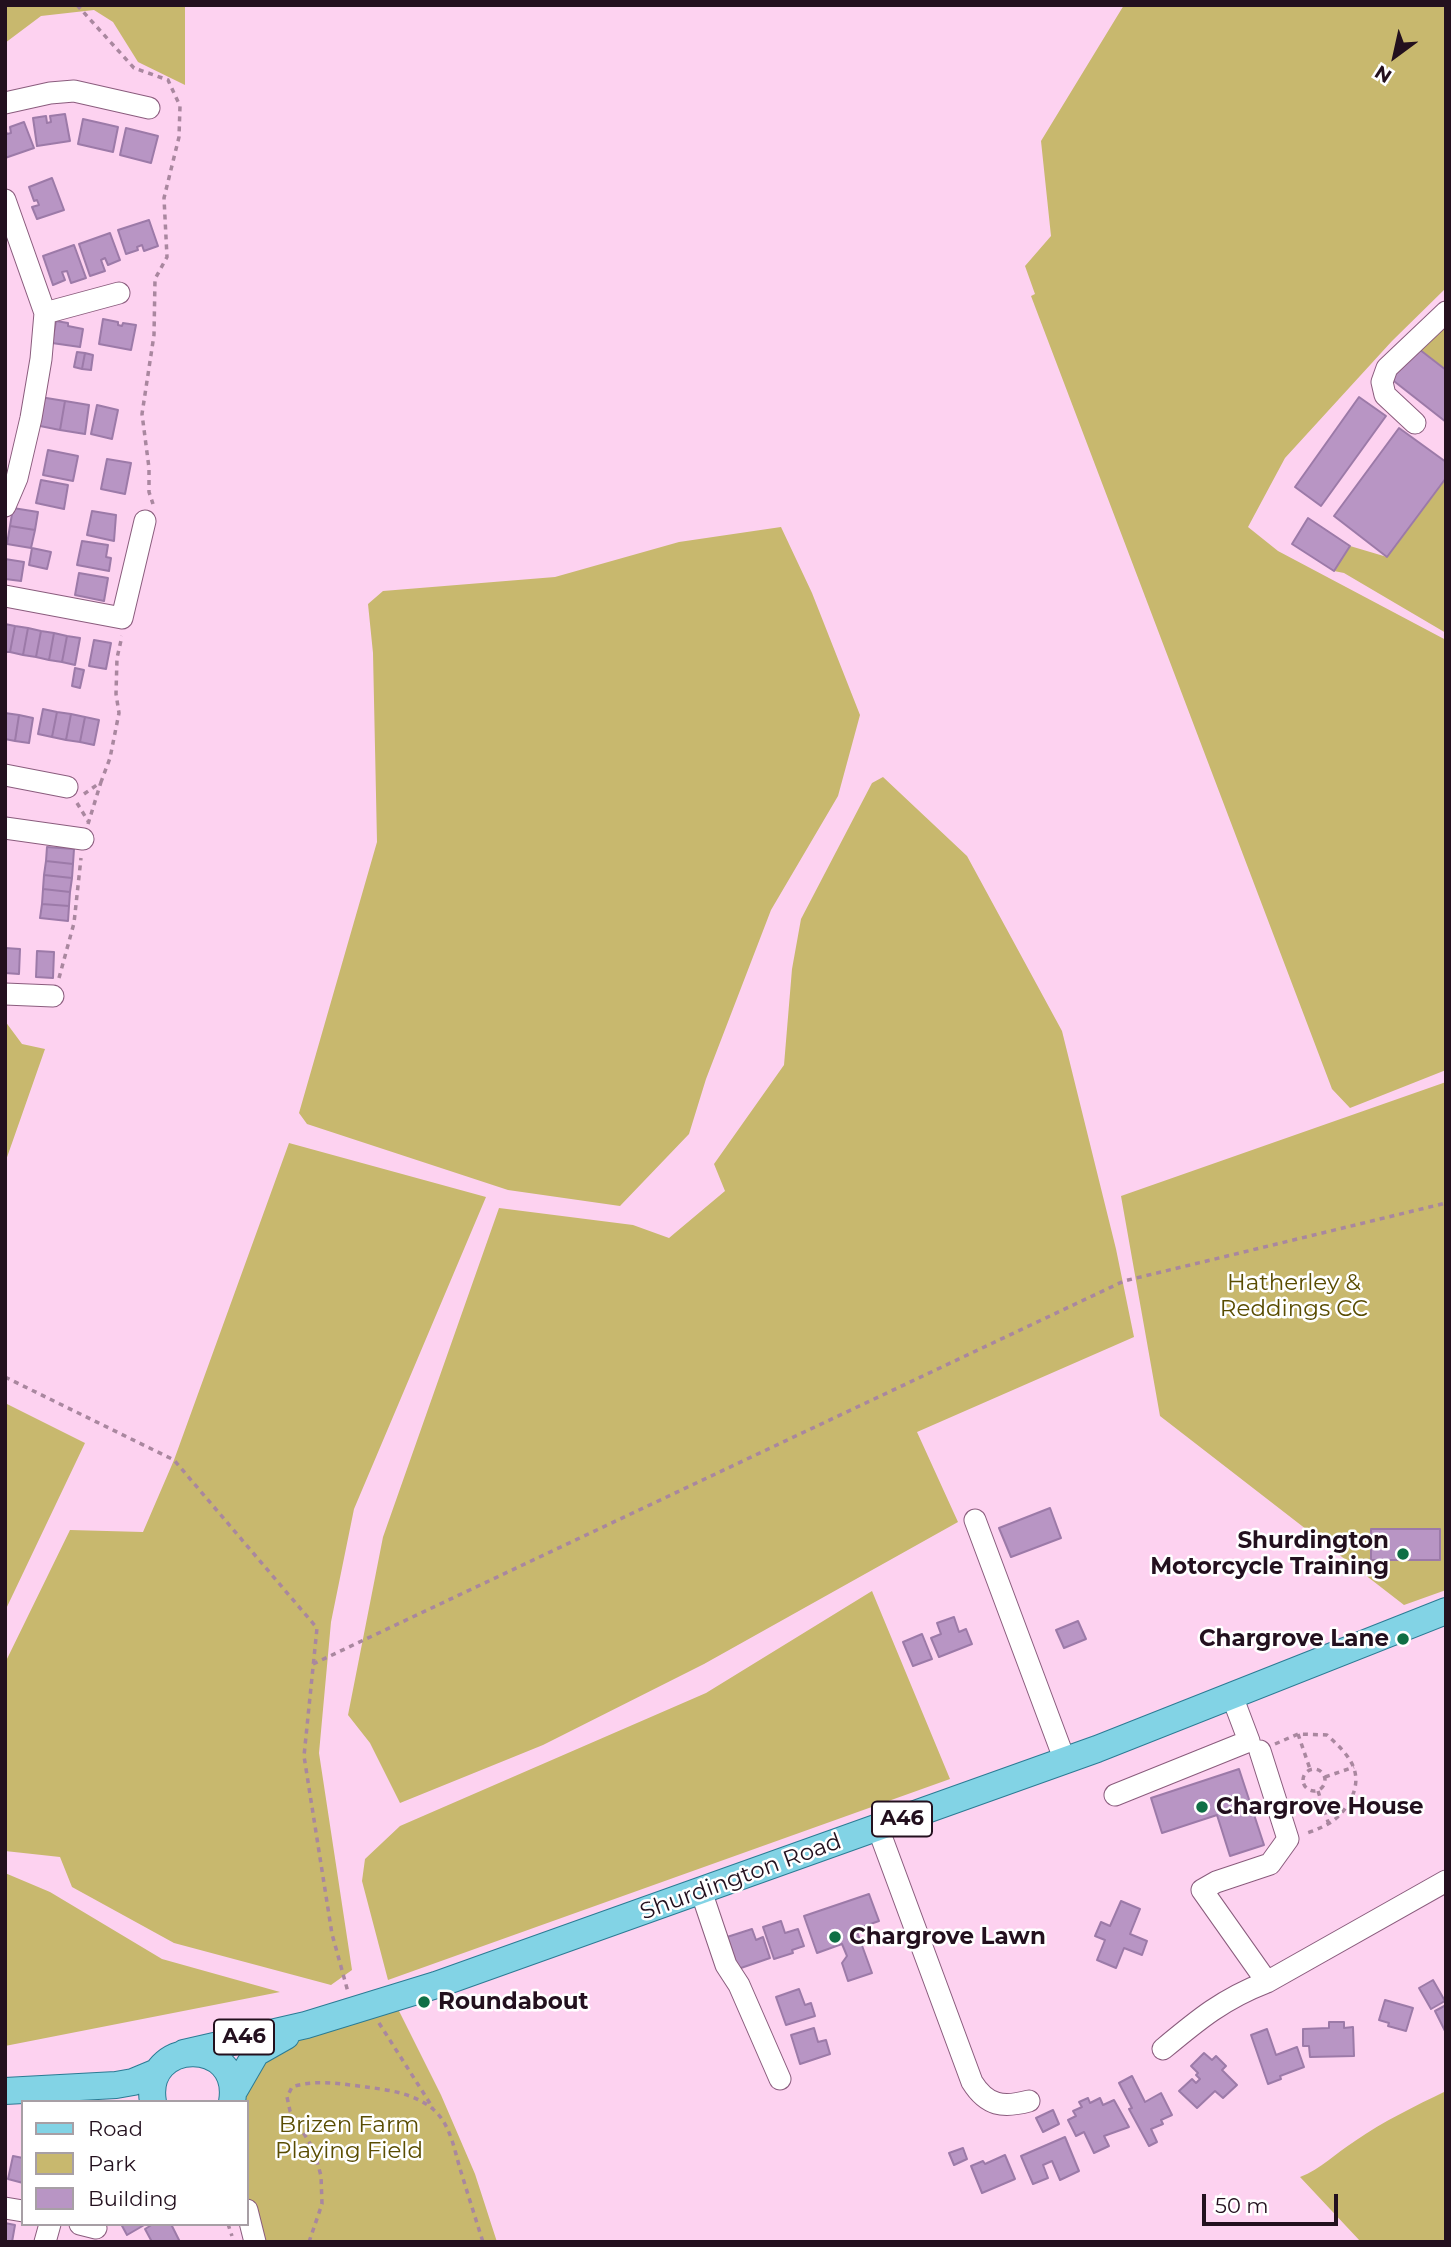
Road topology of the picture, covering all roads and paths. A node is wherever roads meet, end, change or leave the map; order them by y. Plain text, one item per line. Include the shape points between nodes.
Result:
1 (77, 5) edge
2 (5, 103) edge
3 (149, 108) dead end
4 (5, 200) edge
5 (119, 293) dead end
6 (1446, 312) edge
7 (45, 313) junction
8 (1415, 424) dead end
9 (5, 506) edge
10 (151, 517) joint
11 (5, 596) edge
12 (122, 618) junction
13 (5, 775) edge
14 (101, 782) junction
15 (74, 793) junction
16 (5, 828) edge
17 (86, 831) junction
18 (5, 994) edge
19 (54, 996) joint
20 (1446, 1203) edge
21 (5, 1377) edge
22 (975, 1520) dead end
23 (1446, 1611) edge
24 (313, 1664) junction
25 (1232, 1696) junction
26 (1298, 1734) junction
27 (1260, 1751) joint
28 (1065, 1761) junction
29 (1354, 1768) junction
30 (1310, 1769) junction
31 (1325, 1777) junction
32 (1318, 1791) junction
33 (1115, 1795) dead end
34 (1329, 1825) junction
35 (878, 1828) junction
36 (1288, 1839) junction
37 (1446, 1881) edge
38 (701, 1891) junction
39 (1267, 1982) junction
40 (360, 2009) junction
41 (306, 2025) junction
42 (1163, 2049) dead end
43 (184, 2053) junction
44 (157, 2072) junction
45 (780, 2079) dead end
46 (5, 2092) edge
47 (233, 2096) edge
48 (75, 2100) edge
49 (153, 2100) edge
50 (1029, 2101) dead end
51 (435, 2111) junction
52 (248, 2214) edge
53 (255, 2242) edge
54 (309, 2242) edge
55 (483, 2242) edge

1 - 10 path via 134,68 168,80 180,106 179,137 164,198 167,257 155,279 155,335 142,414
2 - 3 street via 74,90
4 - 7 street
5 - 7 street
6 - 8 street via 1387,368 1382,382 1385,395
7 - 9 street via 31,418 17,478
10 - 12 street
11 - 12 street
12 - 14 path via 117,658 119,713
13 - 15 street
14 - 15 path via 87,793
14 - 17 path
15 - 17 path
16 - 17 street
17 - 19 path via 74,923
18 - 19 street
20 - 24 path via 1124,1281
21 - 24 path via 174,1460 317,1628
22 - 28 street
23 - 25 main road, Shurdington Road / A46
24 - 40 path via 303,1756 332,1934
25 - 28 main road, Shurdington Road / A46
25 - 33 street via 1249,1741
26 - 27 path
26 - 29 path via 1328,1735
26 - 30 path
27 - 36 street
28 - 35 main road, Shurdington Road / A46
29 - 31 path
29 - 34 path via 1357,1781 1352,1797
30 - 31 path
30 - 32 path via 1302,1784 1308,1791
31 - 32 path
32 - 34 path
34 - 36 path
35 - 38 main road, Shurdington Road / A46
35 - 50 street via 972,2082 997,2104
36 - 39 street via 1270,1864 1202,1890
37 - 39 street
38 - 40 main road, Shurdington Road / A46
38 - 45 street via 726,1965
39 - 42 street via 1208,2011
40 - 41 main road, Shurdington Road / A46
40 - 51 path
41 - 43 main road, Shurdington Road / A46
41 - 47 main road, Shurdington Road / A46 via 256,2053
43 - 44 main road
43 - 47 main road via 215,2058 228,2072
44 - 46 main road via 116,2085
44 - 49 main road
46 - 48 main road
51 - 54 path via 414,2098 376,2088 317,2082 289,2089 288,2108 314,2150 321,2176 322,2204
51 - 55 path via 451,2140
52 - 53 street

